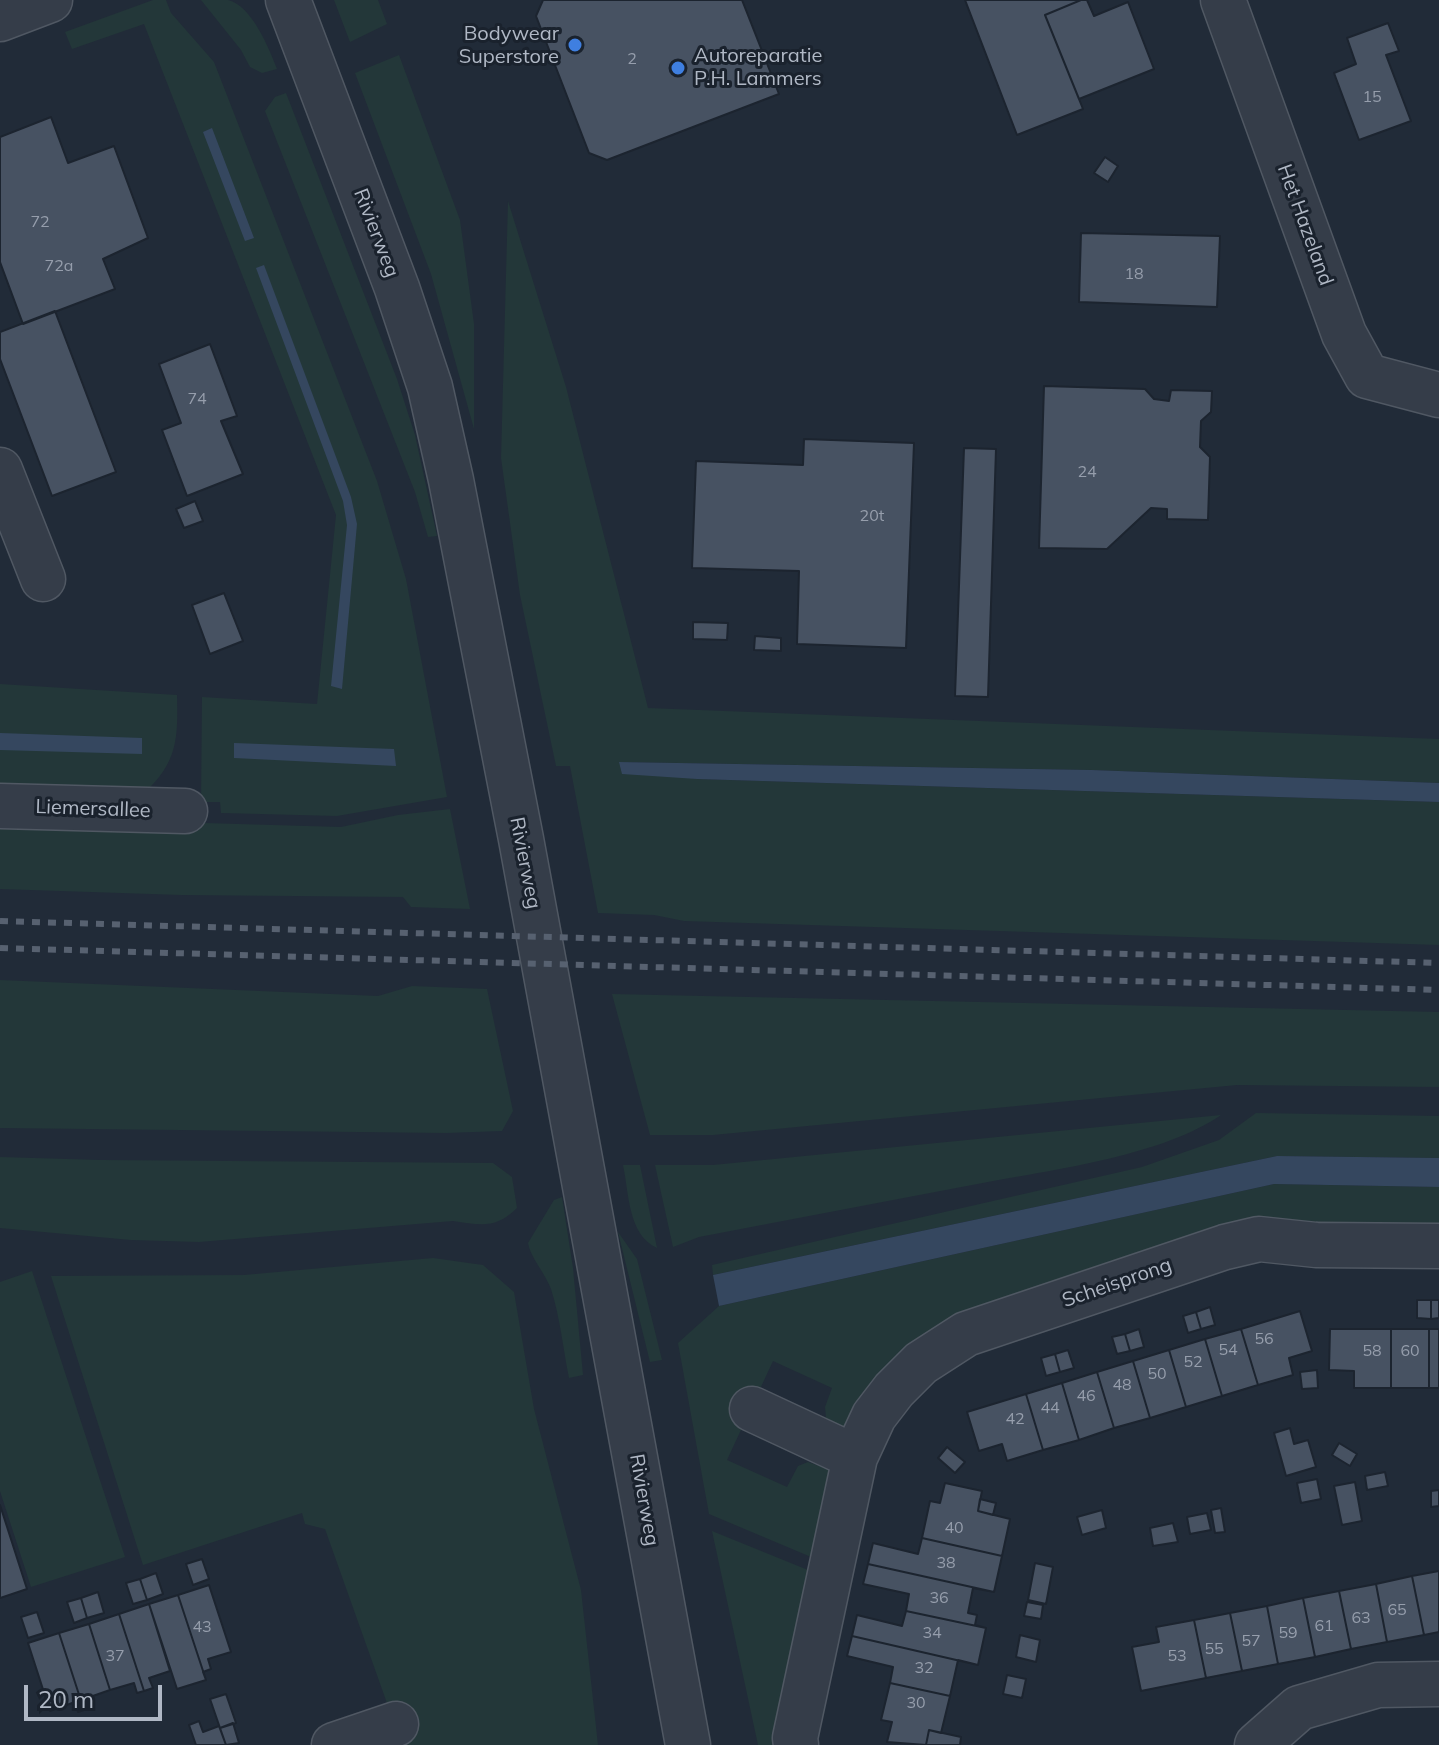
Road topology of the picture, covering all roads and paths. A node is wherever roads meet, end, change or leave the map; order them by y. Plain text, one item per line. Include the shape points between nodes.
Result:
1 (50, 0) edge
2 (288, 0) edge
3 (1223, 0) edge
4 (0, 19) edge
5 (1439, 395) edge
6 (0, 470) edge
7 (43, 579) dead end
8 (0, 806) edge
9 (185, 811) dead end
10 (1439, 1246) edge
11 (752, 1409) dead end
12 (855, 1457) junction
13 (1439, 1684) edge
14 (396, 1724) dead end
15 (334, 1745) edge
16 (688, 1745) edge
17 (796, 1745) edge
18 (1257, 1745) edge

1 - 4 street
2 - 16 street, Rivierweg via 430,387 521,839
3 - 5 street, Het Hazeland via 1344,334 1367,376
6 - 7 street
8 - 9 street, Liemersallee
10 - 12 street, Scheisprong via 1259,1239 966,1334 921,1363 894,1390 874,1416
11 - 12 street
12 - 17 street, Scheisprong
13 - 18 street via 1378,1685 1299,1708
14 - 15 street

